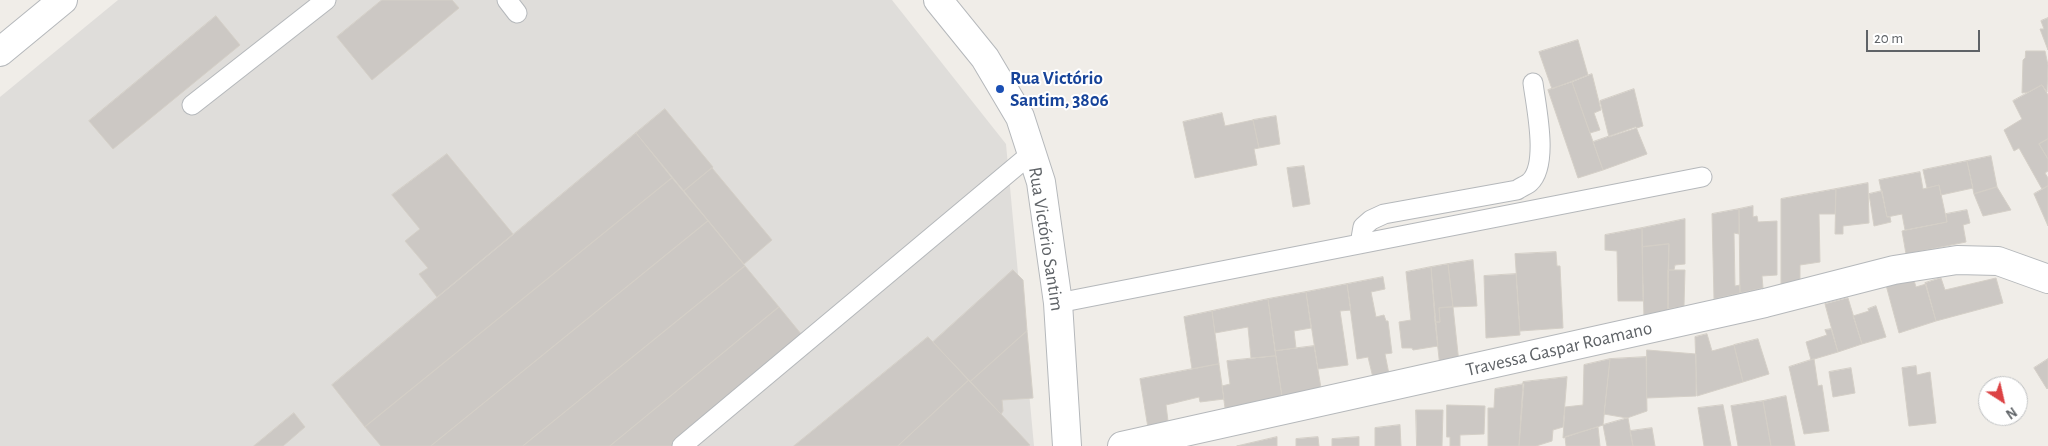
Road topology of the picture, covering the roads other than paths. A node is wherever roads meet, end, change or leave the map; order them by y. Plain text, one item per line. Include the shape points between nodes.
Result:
1 (63, 0) edge
2 (326, 0) edge
3 (938, 0) edge
4 (0, 52) edge
5 (1533, 83) dead end
6 (192, 105) dead end
7 (1032, 153) junction
8 (1702, 177) dead end
9 (1360, 244) junction
10 (2048, 279) edge
11 (1058, 303) junction
12 (682, 446) edge
13 (1067, 446) edge
14 (1122, 446) edge

1 - 4 street
2 - 6 lane
3 - 7 street, Rua Victório Santim via 985,58 1020,117
5 - 9 lane via 1540,150 1538,169 1530,182 1517,190 1384,214 1363,227
7 - 11 street, Rua Victório Santim via 1042,182
7 - 12 lane
8 - 9 lane
9 - 11 lane
10 - 14 street, Travessa Gaspar Roamano via 1998,261 1957,260 1894,270 1755,305
11 - 13 street, Rua Victório Santim

